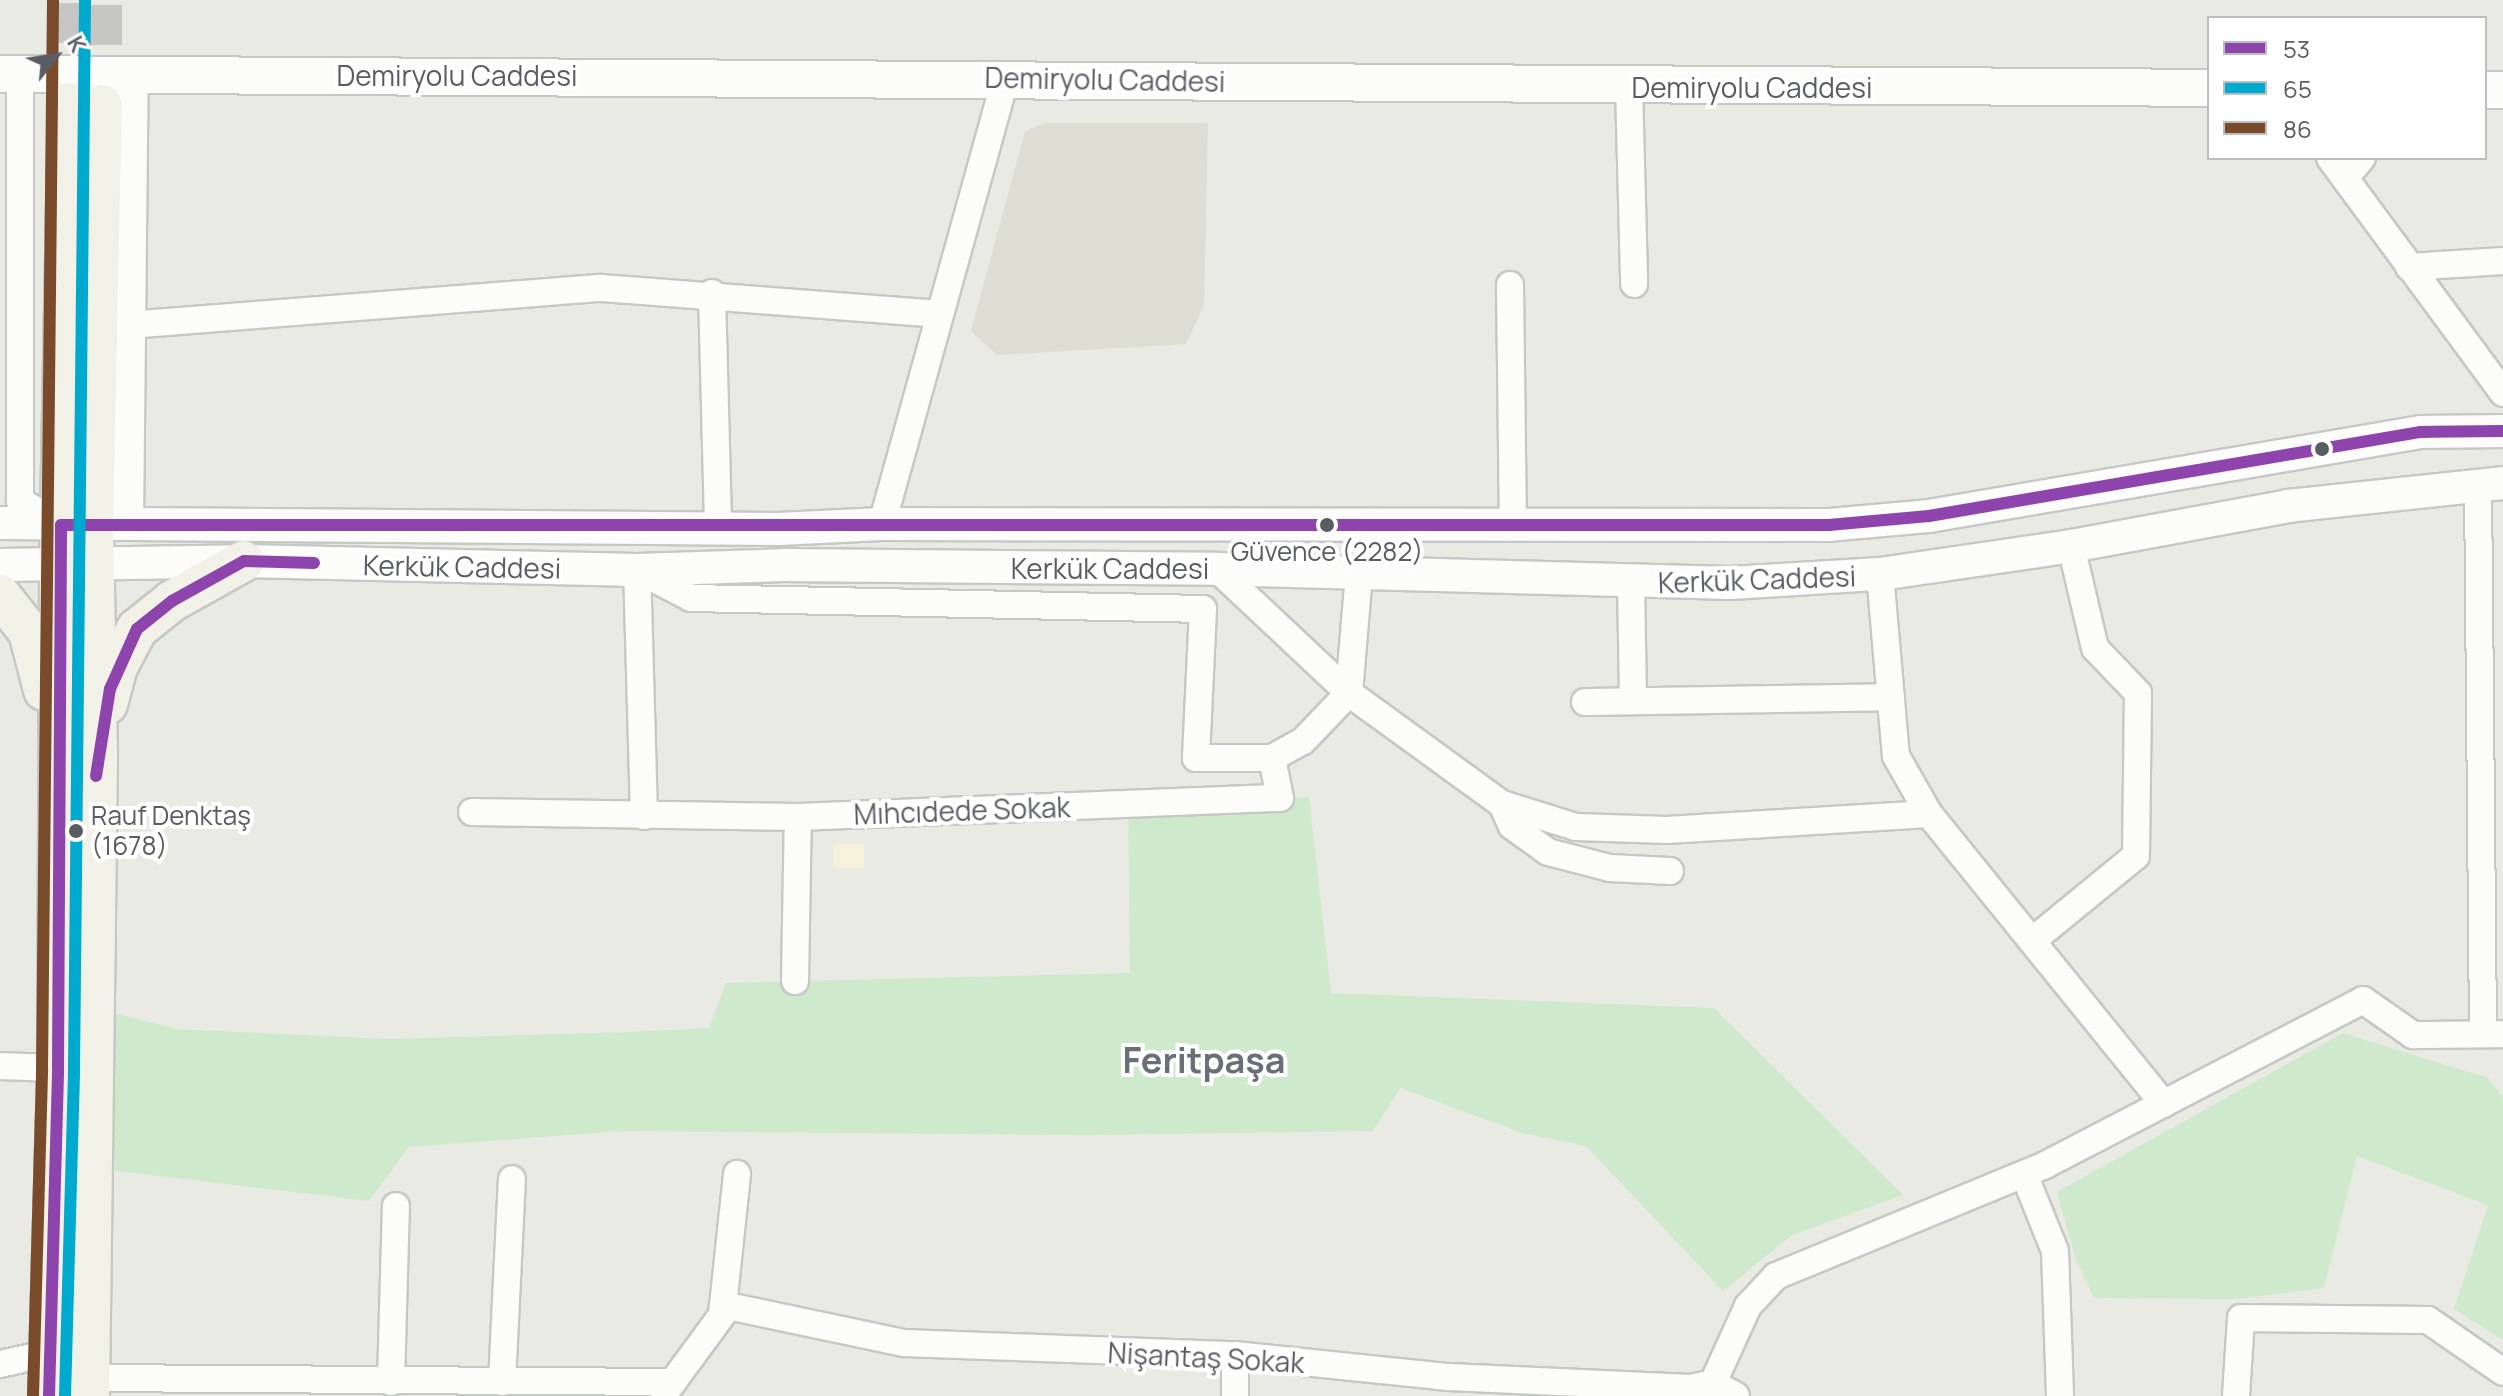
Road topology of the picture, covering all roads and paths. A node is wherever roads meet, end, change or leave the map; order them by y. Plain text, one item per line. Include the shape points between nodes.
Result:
1 (10, 74) edge
2 (132, 75) junction
3 (1006, 77) junction
4 (1629, 87) junction
5 (2207, 88) edge
6 (85, 104) tunnel mouth
7 (2357, 160) edge
8 (2337, 168) edge
9 (2503, 261) edge
10 (2409, 267) junction
11 (1634, 284) dead end
12 (1510, 285) dead end
13 (712, 293) junction
14 (940, 314) junction
15 (11, 315) edge
16 (129, 325) junction
17 (2503, 393) edge
18 (2503, 431) edge
19 (2491, 483) edge
20 (0, 523) edge
21 (94, 524) junction
22 (882, 524) junction
23 (718, 527) junction
24 (1513, 527) junction
25 (2071, 546) junction
26 (244, 561) junction
27 (0, 565) edge
28 (76, 566) junction
29 (1217, 569) junction
30 (637, 570) junction
31 (1359, 574) junction
32 (1880, 574) junction
33 (1631, 583) junction
34 (0, 595) edge
35 (1349, 693) junction
36 (1891, 697) junction
37 (1633, 699) junction
38 (1585, 702) dead end
39 (97, 755) junction
40 (1272, 758) junction
41 (59, 773) junction
42 (1502, 804) junction
43 (472, 812) dead end
44 (1929, 814) junction
45 (644, 816) junction
46 (798, 817) junction
47 (1670, 871) dead end
48 (2032, 941) junction
49 (795, 981) dead end
50 (2493, 1034) edge
51 (0, 1066) edge
52 (58, 1068) junction
53 (2164, 1104) junction
54 (737, 1174) dead end
55 (2024, 1174) junction
56 (512, 1179) dead end
57 (396, 1206) dead end
58 (723, 1305) junction
59 (50, 1353) junction
60 (1235, 1355) junction
61 (0, 1364) edge
62 (2503, 1372) edge
63 (391, 1382) junction
64 (502, 1382) junction
65 (1702, 1386) junction
66 (89, 1387) edge
67 (668, 1389) edge
68 (49, 1396) edge
69 (1235, 1396) edge
70 (1736, 1396) edge
71 (2060, 1396) edge
72 (2236, 1396) edge

1 - 2 main road, Demiryolu Caddesi
1 - 15 street
2 - 3 main road, Demiryolu Caddesi
2 - 16 street
3 - 4 main road, Demiryolu Caddesi
3 - 14 street
4 - 5 main road, Demiryolu Caddesi
4 - 11 street
6 - 21 main road
7 - 8 street
8 - 10 street
9 - 10 street
10 - 17 street
12 - 24 street
13 - 14 street
13 - 16 street via 602,288
13 - 23 street
14 - 22 street
15 - 21 street via 20,501
16 - 21 street
18 - 24 street, Kerkük Caddesi via 2421,432 1929,516 1829,525
19 - 25 street, Kerkük Caddesi via 2288,506
19 - 50 street
20 - 21 street, Kerkük Caddesi
21 - 23 street, Kerkük Caddesi
21 - 28 main road
22 - 23 street, Kerkük Caddesi
22 - 24 street, Kerkük Caddesi
25 - 32 street, Kerkük Caddesi
25 - 48 street via 2095,648 2138,693 2136,856
26 - 28 street, Kerkük Caddesi
26 - 30 street, Kerkük Caddesi
26 - 39 main road via 172,601 137,629 110,689
27 - 28 street, Kerkük Caddesi
28 - 39 main road
28 - 41 main road
29 - 30 street, Kerkük Caddesi via 784,565
29 - 31 street, Kerkük Caddesi
29 - 35 street
30 - 40 street via 691,598 1203,609 1196,758
30 - 45 street
31 - 33 street, Kerkük Caddesi
31 - 35 street
32 - 33 street, Kerkük Caddesi
32 - 36 street
33 - 37 street
34 - 41 main road via 21,617 35,648
35 - 40 street via 1303,741
35 - 42 street
36 - 37 street
36 - 44 street via 1896,756
37 - 38 street
39 - 66 main road
40 - 46 street, Mıhcıdede Sokak via 1280,798
41 - 52 main road
42 - 44 street via 1576,827 1667,830
42 - 47 street via 1512,826 1548,852 1610,868
43 - 45 street, Mıhcıdede Sokak
44 - 48 street
45 - 46 street, Mıhcıdede Sokak
46 - 49 street
48 - 53 street
50 - 53 street via 2413,1035 2363,1000
51 - 52 street
52 - 59 main road
53 - 55 street
54 - 58 street
55 - 65 street via 1776,1276 1748,1306
55 - 71 street via 2055,1251
56 - 64 street
57 - 63 street
58 - 60 street, Nişantaş Sokak via 904,1343
58 - 67 street via 722,1315
59 - 61 street
59 - 68 main road
60 - 65 street, Nişantaş Sokak via 1449,1377
60 - 69 street
62 - 72 street via 2428,1320 2241,1318
63 - 64 street
63 - 66 street
64 - 67 street
65 - 70 street

